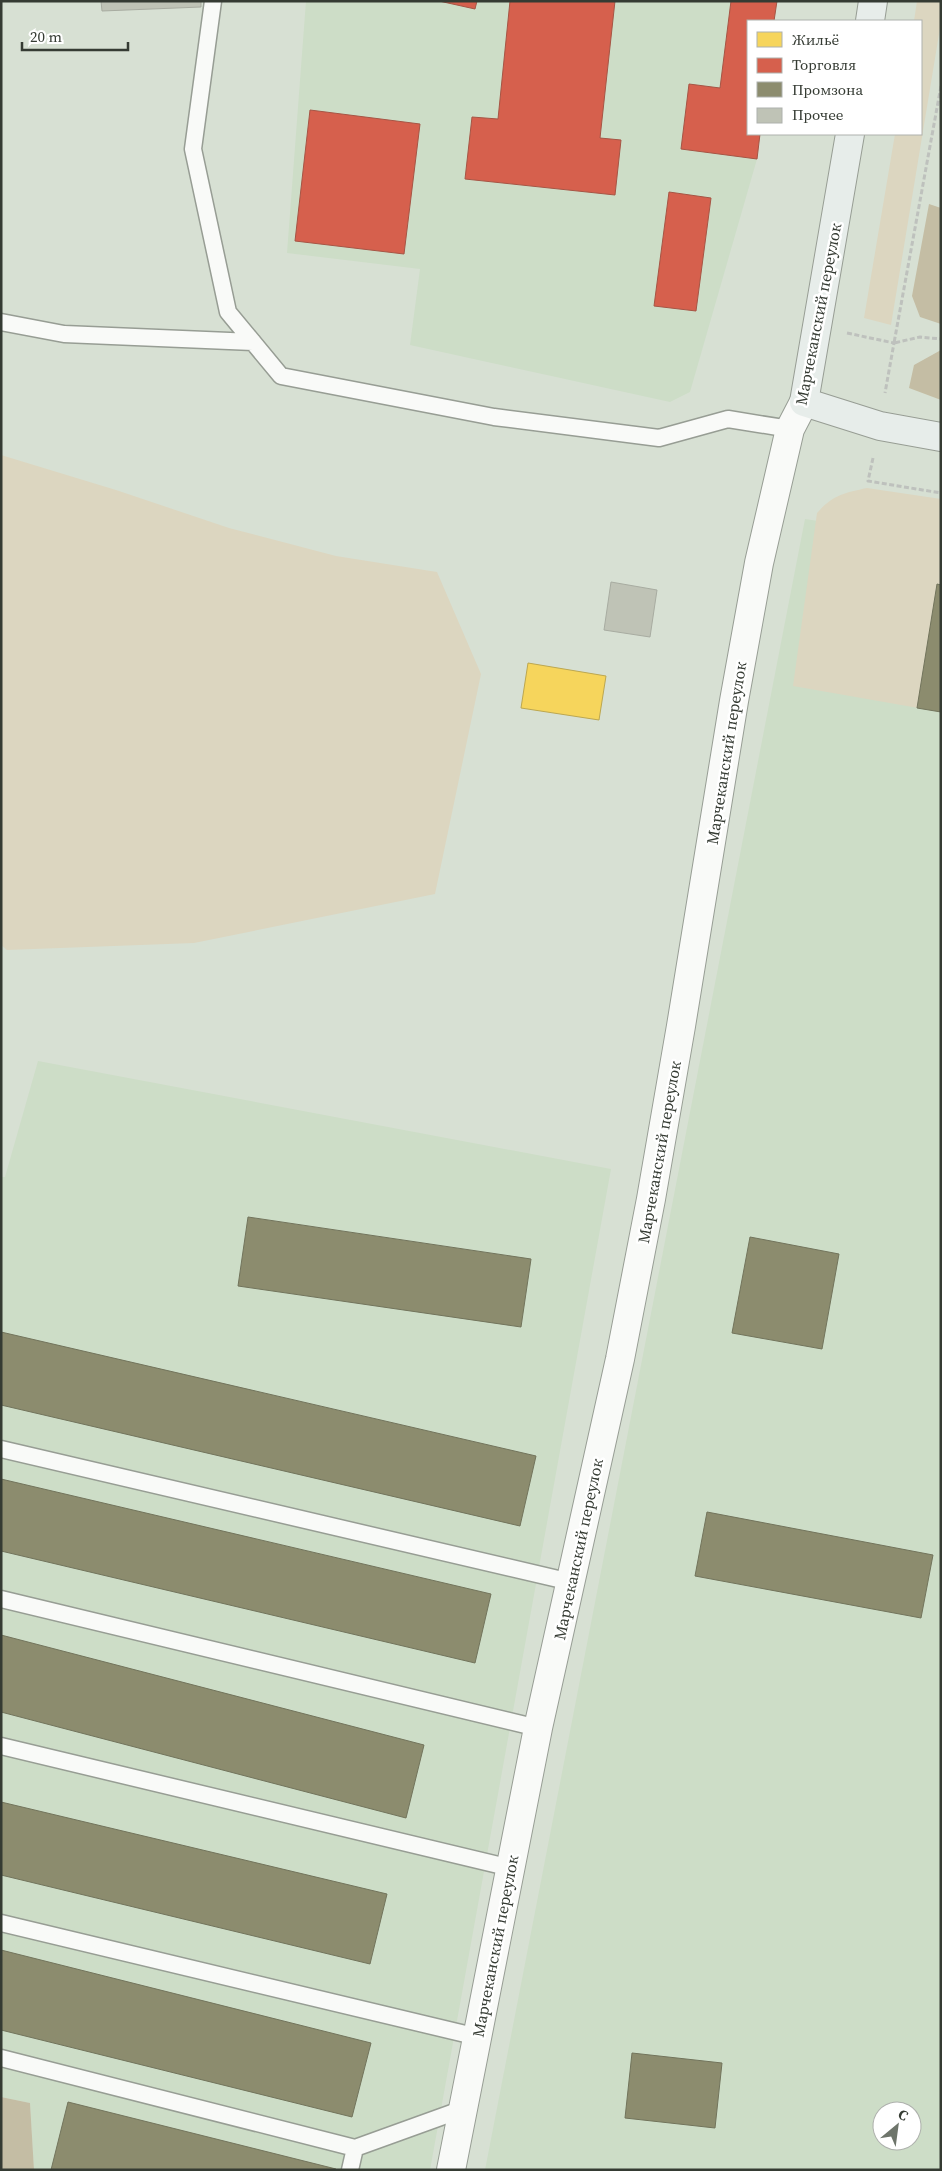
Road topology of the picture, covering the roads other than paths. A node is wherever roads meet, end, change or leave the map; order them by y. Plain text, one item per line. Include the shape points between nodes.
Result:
1 (213, 1) edge
2 (873, 1) edge
3 (870, 20) edge
4 (850, 135) edge
5 (1, 322) edge
6 (252, 342) junction
7 (804, 402) junction
8 (790, 429) junction
9 (941, 437) edge
10 (1, 1448) edge
11 (571, 1582) junction
12 (1, 1599) edge
13 (538, 1728) junction
14 (1, 1746) edge
15 (511, 1868) junction
16 (1, 1923) edge
17 (478, 2036) junction
18 (1, 2058) edge
19 (464, 2109) junction
20 (355, 2148) junction
21 (350, 2170) edge
22 (452, 2170) edge

1 - 6 lane via 193,150 228,312
2 - 3 main road
4 - 7 main road, Марчеканский переулок
5 - 6 lane via 64,334
6 - 8 lane via 281,376 494,417 659,438 728,419
7 - 8 street, Марчеканский переулок
7 - 9 main road via 880,426
8 - 11 street, Марчеканский переулок via 761,554 734,702 649,1208
10 - 11 lane
11 - 13 street, Марчеканский переулок
12 - 13 lane
13 - 15 street, Марчеканский переулок
14 - 15 lane
15 - 17 street, Марчеканский переулок
16 - 17 lane
17 - 19 street, Марчеканский переулок
18 - 20 lane
19 - 20 lane
19 - 22 street, Марчеканский переулок
20 - 21 lane

